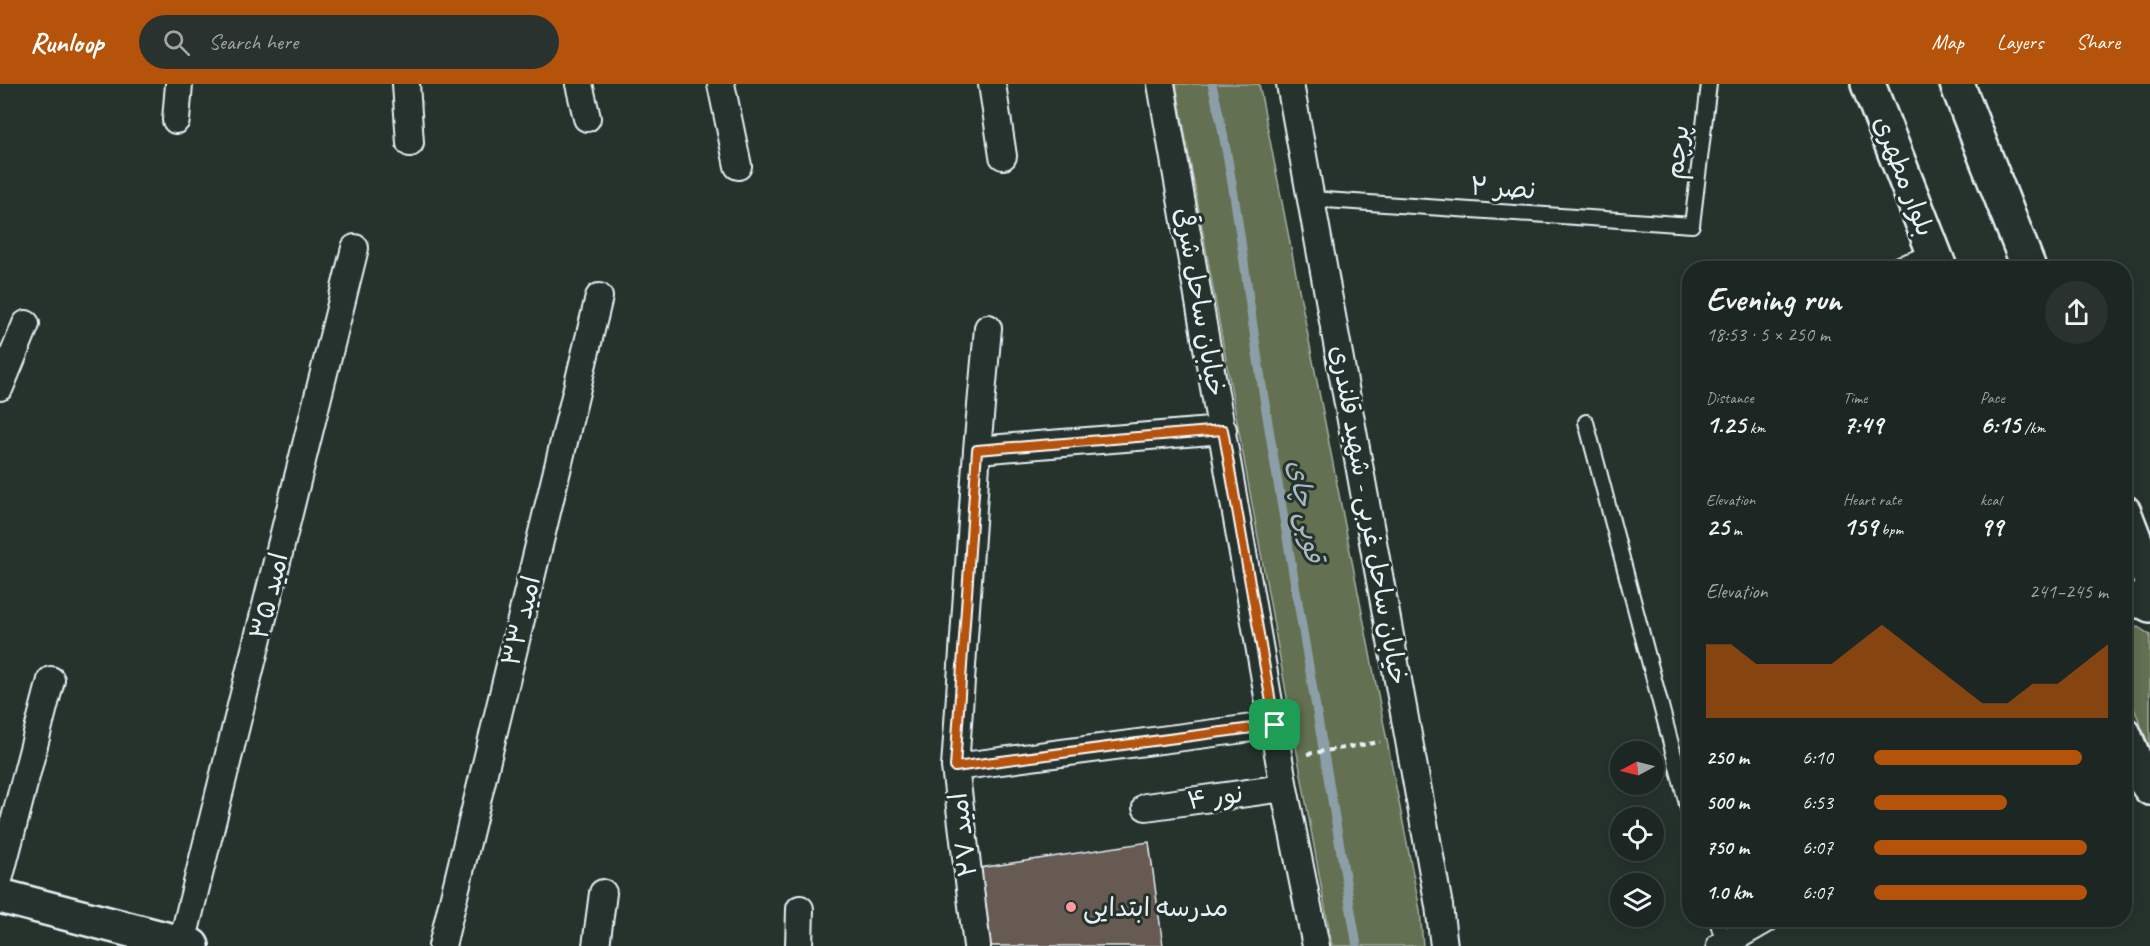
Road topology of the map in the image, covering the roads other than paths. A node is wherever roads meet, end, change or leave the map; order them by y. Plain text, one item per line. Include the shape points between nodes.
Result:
1 (179, 84) edge
2 (406, 84) edge
3 (579, 84) edge
4 (722, 84) edge
5 (992, 84) edge
6 (1161, 84) edge
7 (1290, 84) edge
8 (1709, 84) edge
9 (1868, 84) edge
10 (1957, 84) edge
11 (587, 118) dead end
12 (176, 120) dead end
13 (410, 143) dead end
14 (1003, 156) dead end
15 (738, 166) dead end
16 (1311, 199) junction
17 (1692, 225) joint
18 (355, 248) dead end
19 (1937, 260) edge
20 (2026, 261) edge
21 (599, 297) dead end
22 (26, 324) dead end
23 (988, 328) dead end
24 (0, 387) edge
25 (1586, 422) dead end
26 (1223, 430) junction
27 (977, 450) junction
28 (2132, 533) edge
29 (2150, 579) edge
30 (2132, 601) edge
31 (2150, 605) edge
32 (51, 680) dead end
33 (1275, 725) junction
34 (2132, 757) edge
35 (955, 767) junction
36 (2141, 783) edge
37 (1682, 785) edge
38 (1284, 788) junction
39 (1146, 807) dead end
40 (0, 876) edge
41 (603, 892) dead end
42 (0, 896) edge
43 (800, 909) dead end
44 (1749, 927) edge
45 (126, 938) edge
46 (1721, 939) edge
47 (187, 945) edge
48 (442, 946) edge
49 (596, 946) edge
50 (799, 946) edge
51 (977, 946) edge
52 (1316, 946) edge
53 (1444, 946) edge

1 - 12 street
2 - 13 street
3 - 11 street
4 - 15 street
5 - 14 street
6 - 26 street, خیابان ساحل شرقی
7 - 16 street, خیابان ساحل غربی - شهید قلندری
8 - 17 lane, پرچم
9 - 19 main road, بلوار مطهری
10 - 20 main road
16 - 17 lane, نصر ۲
16 - 53 street, خیابان ساحل غربی - شهید قلندری
18 - 47 street, امید ۳۵
21 - 48 street, امید ۳۳
22 - 24 street
23 - 27 street, امید ۲۷
25 - 37 lane
26 - 27 street
26 - 33 street, خیابان ساحل شرقی
27 - 35 street, امید ۲۷
28 - 29 main road
30 - 31 main road
32 - 40 street
33 - 35 street
33 - 38 street, خیابان ساحل شرقی
34 - 36 main road
35 - 51 street, امید ۲۷
38 - 39 street, نور ۴
38 - 52 street, خیابان ساحل شرقی
41 - 49 street
42 - 45 main road
43 - 50 street
44 - 46 street
45 - 47 main road

